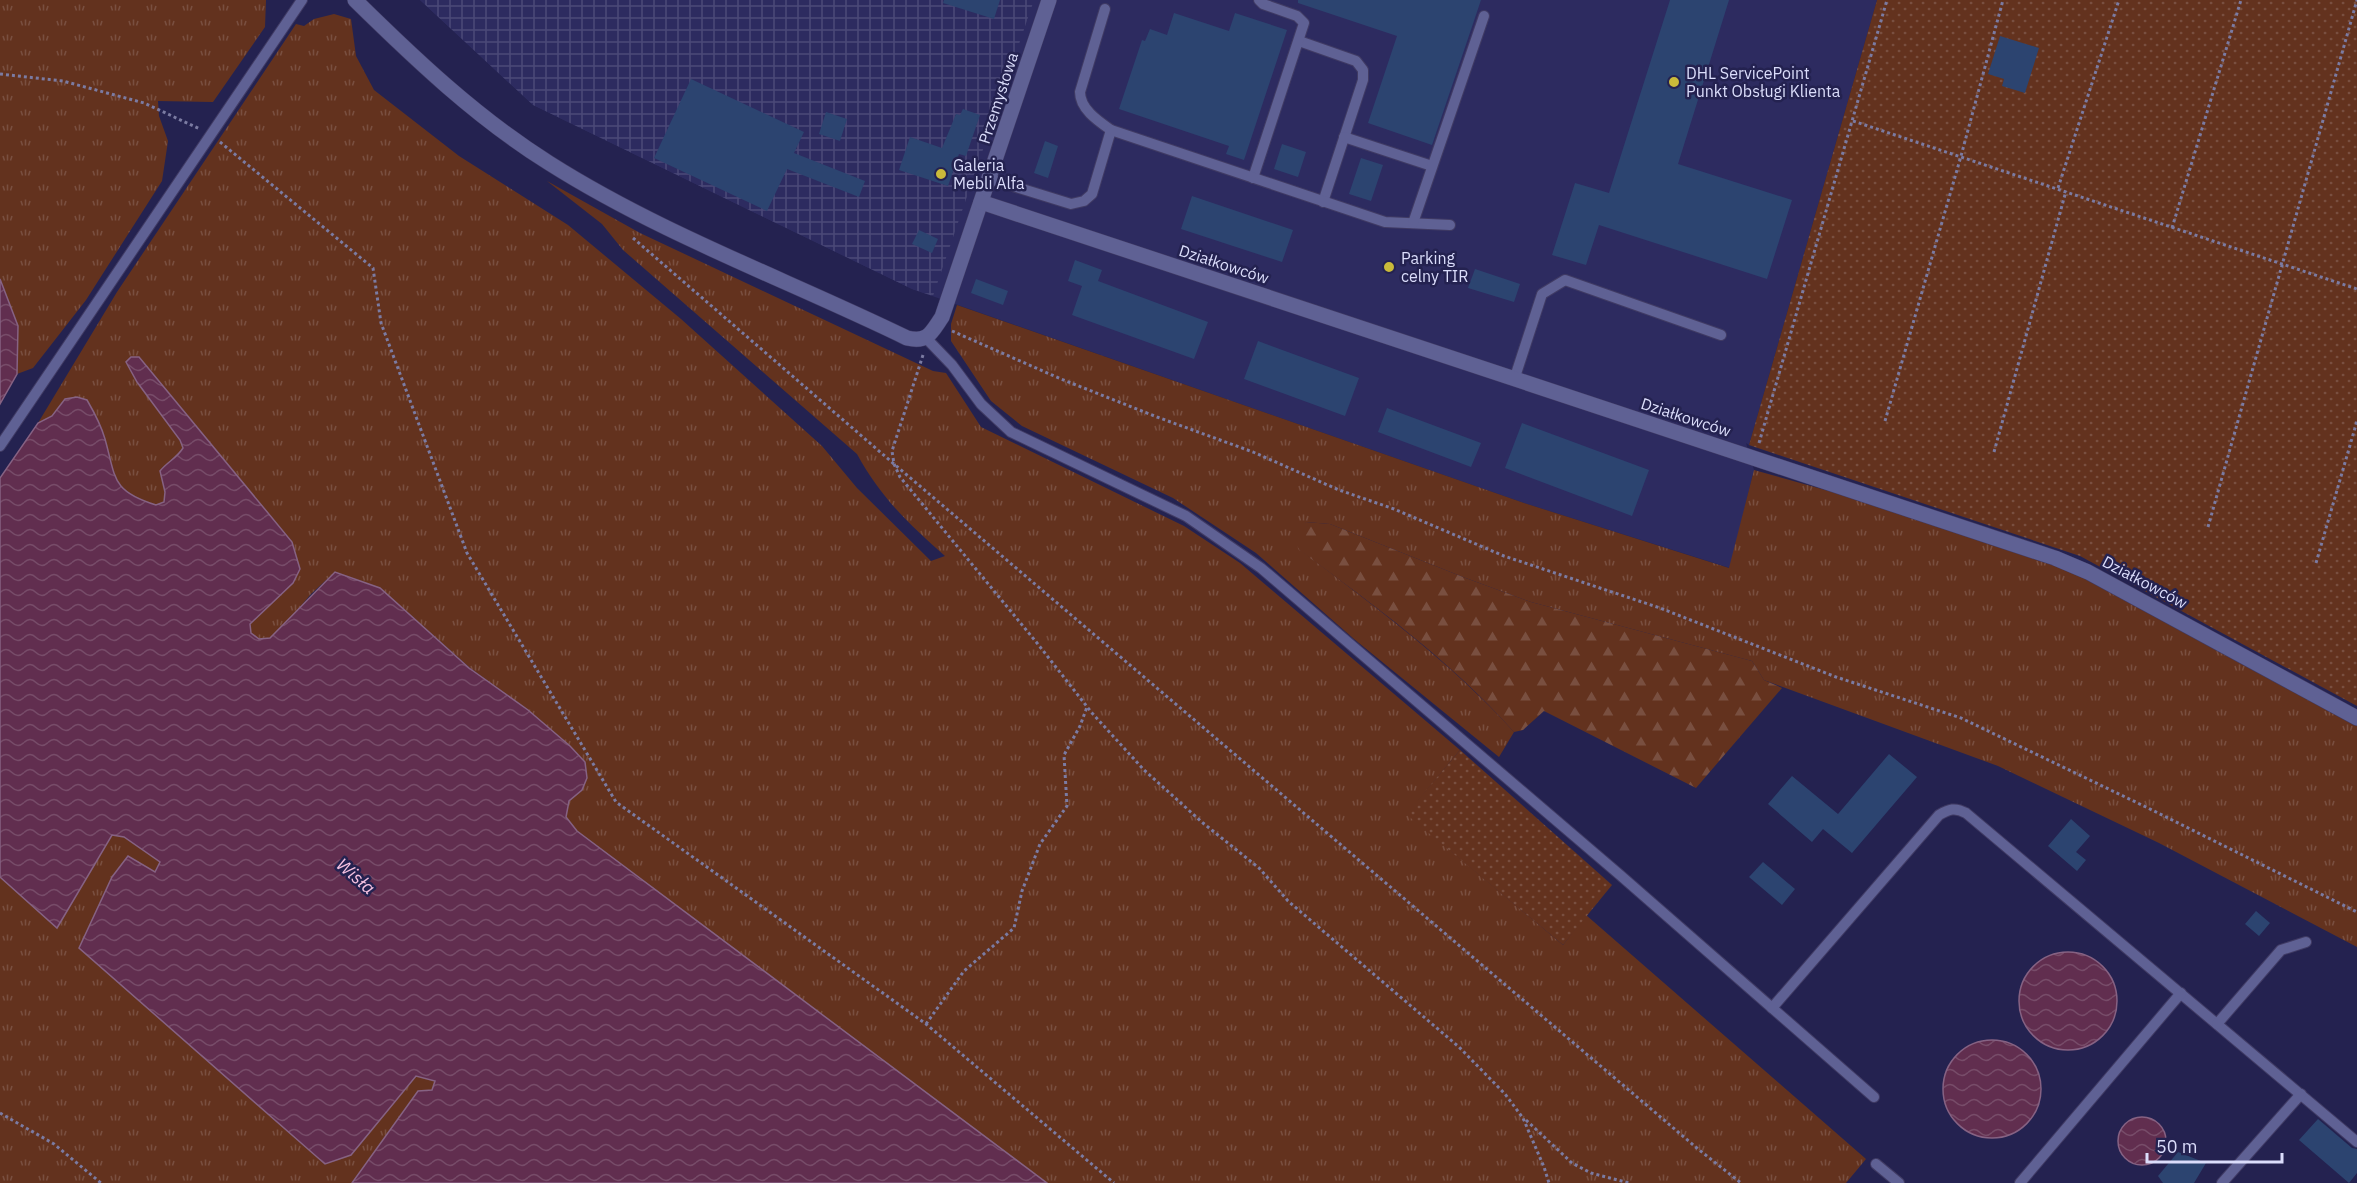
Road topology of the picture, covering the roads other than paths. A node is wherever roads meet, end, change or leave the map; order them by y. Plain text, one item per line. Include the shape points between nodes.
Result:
1 (302, 0) edge
2 (355, 0) edge
3 (1049, 0) edge
4 (1259, 0) edge
5 (1105, 9) dead end
6 (1484, 16) dead end
7 (1299, 41) junction
8 (1111, 130) junction
9 (1344, 137) junction
10 (1432, 166) junction
11 (1253, 178) junction
12 (990, 179) junction
13 (981, 202) junction
14 (1323, 202) junction
15 (1413, 224) junction
16 (1450, 225) dead end
17 (1721, 335) dead end
18 (926, 338) junction
19 (1514, 380) junction
20 (0, 446) edge
21 (2357, 718) edge
22 (2306, 942) dead end
23 (2181, 993) junction
24 (1772, 1008) junction
25 (2217, 1024) junction
26 (2301, 1094) junction
27 (1874, 1097) dead end
28 (2357, 1142) edge
29 (1876, 1164) dead end
30 (1899, 1183) edge
31 (2020, 1183) edge
32 (2222, 1183) edge

1 - 20 lane
2 - 18 street via 468,104 549,164 724,255 907,338
3 - 12 street, Przemysłowa
4 - 7 lane via 1302,19
5 - 8 lane via 1080,99
6 - 10 lane
7 - 9 lane via 1356,61 1363,70
7 - 11 lane
8 - 11 lane
8 - 12 lane via 1092,194 1084,201 1071,204
9 - 10 lane
9 - 14 lane
10 - 15 lane
11 - 14 lane
12 - 13 street, Przemysłowa
13 - 18 street, Przemysłowa via 942,318
13 - 19 street, Działkowców
14 - 15 lane via 1385,222
15 - 16 lane
17 - 19 lane via 1565,280 1542,294
18 - 24 lane via 981,404 1011,432 1178,511 1260,568
19 - 21 street, Działkowców via 2072,565
22 - 25 lane via 2281,950
23 - 24 lane via 1958,808 1940,815
23 - 25 lane
23 - 31 lane
24 - 27 lane
25 - 26 lane
26 - 28 lane
26 - 32 lane
29 - 30 lane

